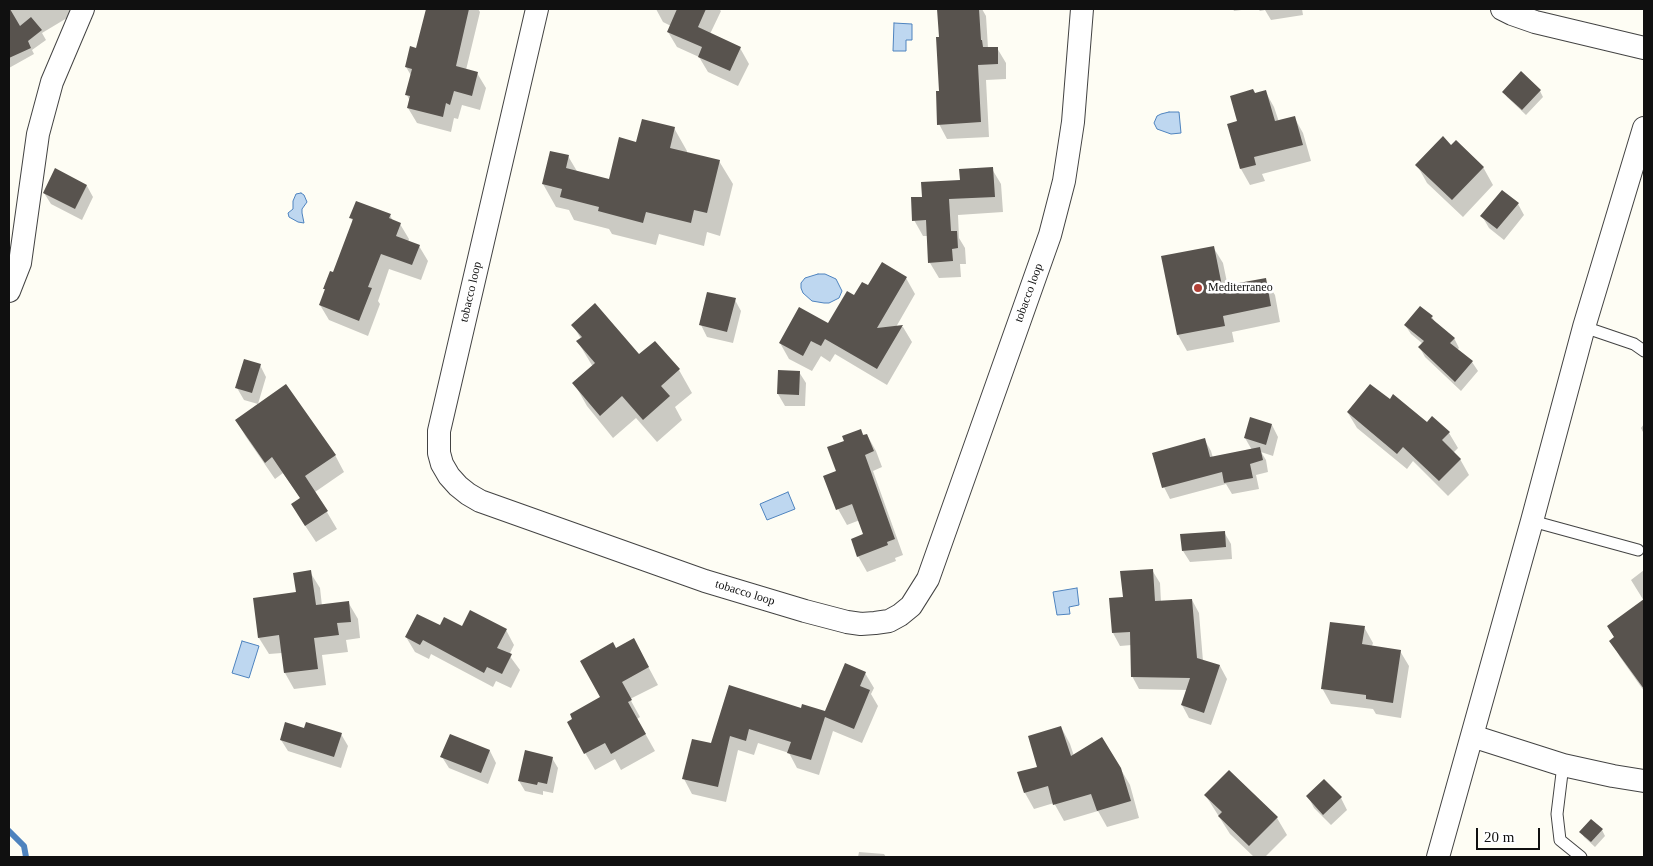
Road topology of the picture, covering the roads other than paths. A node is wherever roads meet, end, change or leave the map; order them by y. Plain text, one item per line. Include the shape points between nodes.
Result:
1 (83, 9) edge
2 (537, 9) edge
3 (1082, 9) edge
4 (1502, 9) edge
5 (1644, 48) edge
6 (1644, 133) edge
7 (9, 291) edge
8 (1584, 327) junction
9 (1644, 351) edge
10 (1532, 521) junction
11 (1638, 550) dead end
12 (1472, 736) junction
13 (1563, 765) junction
14 (1644, 781) edge
15 (1438, 857) edge
16 (1581, 857) edge

1 - 7 street via 52,82 40,126 20,263
2 - 3 street, tobacco loop via 439,431 442,464 458,486 480,501 705,581 805,611 862,624 889,621 900,615 911,606 928,579 1050,235 1064,181 1073,122
4 - 5 street via 1535,22
6 - 8 street
8 - 9 lane via 1634,344
8 - 10 street
10 - 11 lane
10 - 12 street
12 - 13 street
12 - 15 street
13 - 14 street
13 - 16 lane via 1556,814 1560,840

